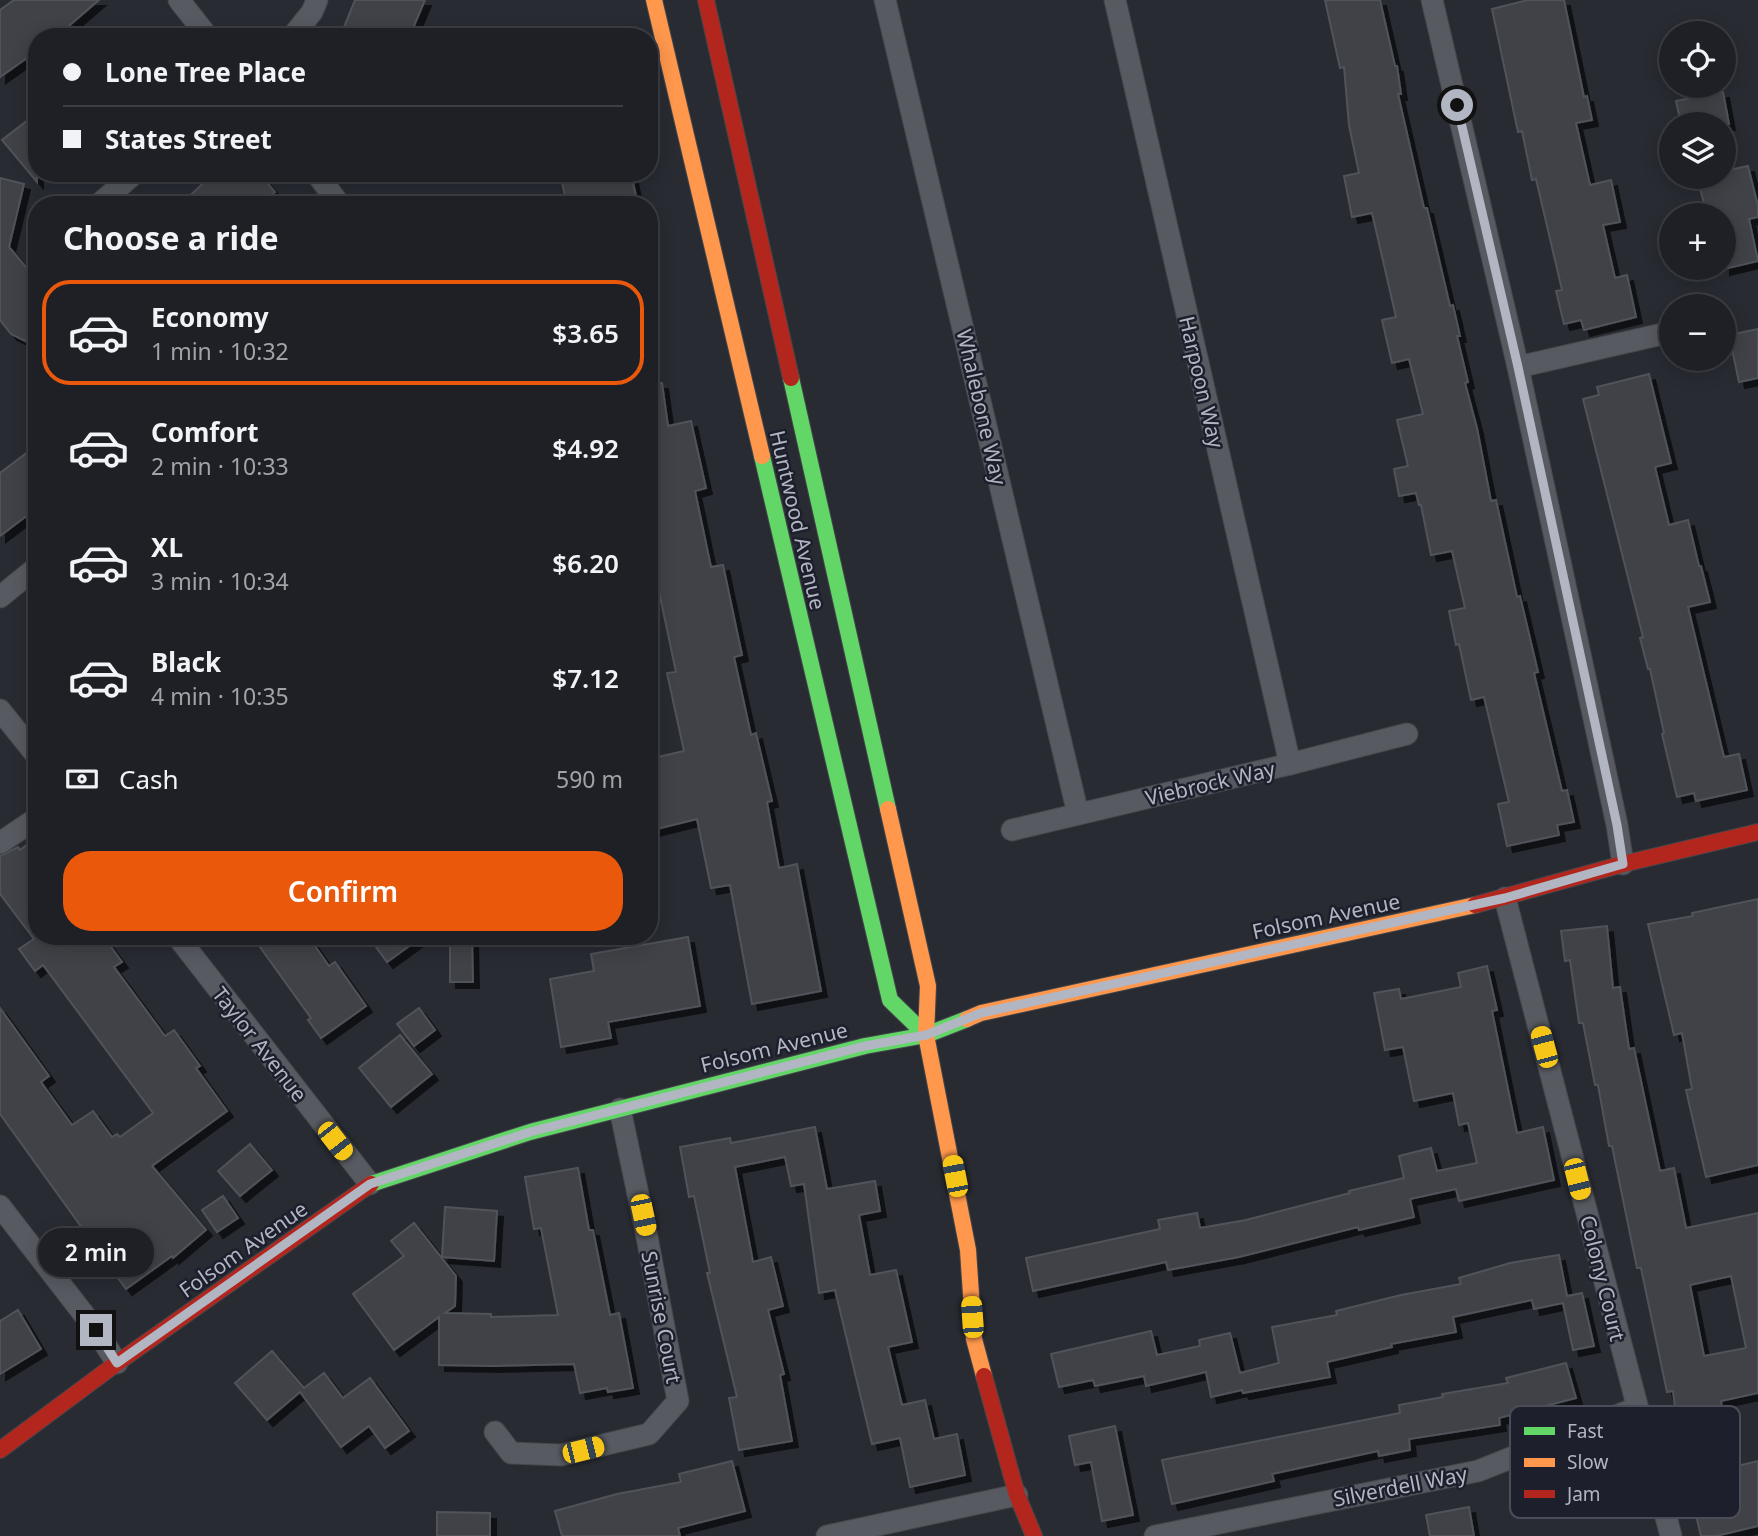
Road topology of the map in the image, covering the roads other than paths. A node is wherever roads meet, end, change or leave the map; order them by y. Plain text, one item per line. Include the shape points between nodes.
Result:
1 (178, 0) edge
2 (317, 0) edge
3 (654, 0) edge
4 (706, 0) edge
5 (885, 0) edge
6 (1115, 0) edge
7 (1432, 0) edge
8 (201, 28) edge
9 (299, 28) edge
10 (125, 182) edge
11 (108, 196) edge
12 (1659, 335) edge
13 (1518, 367) junction
14 (28, 574) edge
15 (0, 597) edge
16 (0, 710) edge
17 (1407, 734) dead end
18 (28, 745) edge
19 (1290, 764) junction
20 (1078, 814) junction
21 (28, 824) edge
22 (1012, 830) dead end
23 (1758, 832) edge
24 (0, 843) edge
25 (1623, 864) junction
26 (1505, 898) junction
27 (184, 945) edge
28 (926, 1035) junction
29 (620, 1109) junction
30 (370, 1184) junction
31 (0, 1206) edge
32 (117, 1363) junction
33 (1635, 1406) edge
34 (495, 1432) dead end
35 (0, 1450) edge
36 (1510, 1458) edge
37 (1017, 1495) junction
38 (1666, 1518) edge
39 (827, 1536) edge
40 (1034, 1536) edge
41 (1155, 1536) edge
42 (1671, 1536) edge

1 - 8 street
2 - 9 street
3 - 28 street, Huntwood Avenue via 890,1000
4 - 28 street, Huntwood Avenue via 928,986
5 - 20 street, Whalebone Way
6 - 19 street, Harpoon Way
7 - 13 street
10 - 11 street
12 - 13 street
13 - 25 street
14 - 15 street
16 - 18 street
17 - 19 street, Viebrock Way
19 - 20 street, Viebrock Way
20 - 22 street, Viebrock Way
21 - 24 street
23 - 25 street, Folsom Avenue
25 - 26 street, Folsom Avenue
26 - 28 street, Folsom Avenue via 981,1013
26 - 33 street, Colony Court
27 - 30 street, Taylor Avenue
28 - 29 street, Folsom Avenue via 865,1046
28 - 37 street, Huntwood Avenue via 968,1250 974,1339
29 - 30 street, Folsom Avenue via 530,1132
29 - 34 street, Sunrise Court via 678,1401 649,1434 562,1455 511,1453
30 - 32 street, Folsom Avenue
31 - 32 street
32 - 35 street, Folsom Avenue
36 - 41 street, Silverdell Way via 1478,1471
37 - 39 street
37 - 40 street, Huntwood Avenue
38 - 42 street, Colony Court

